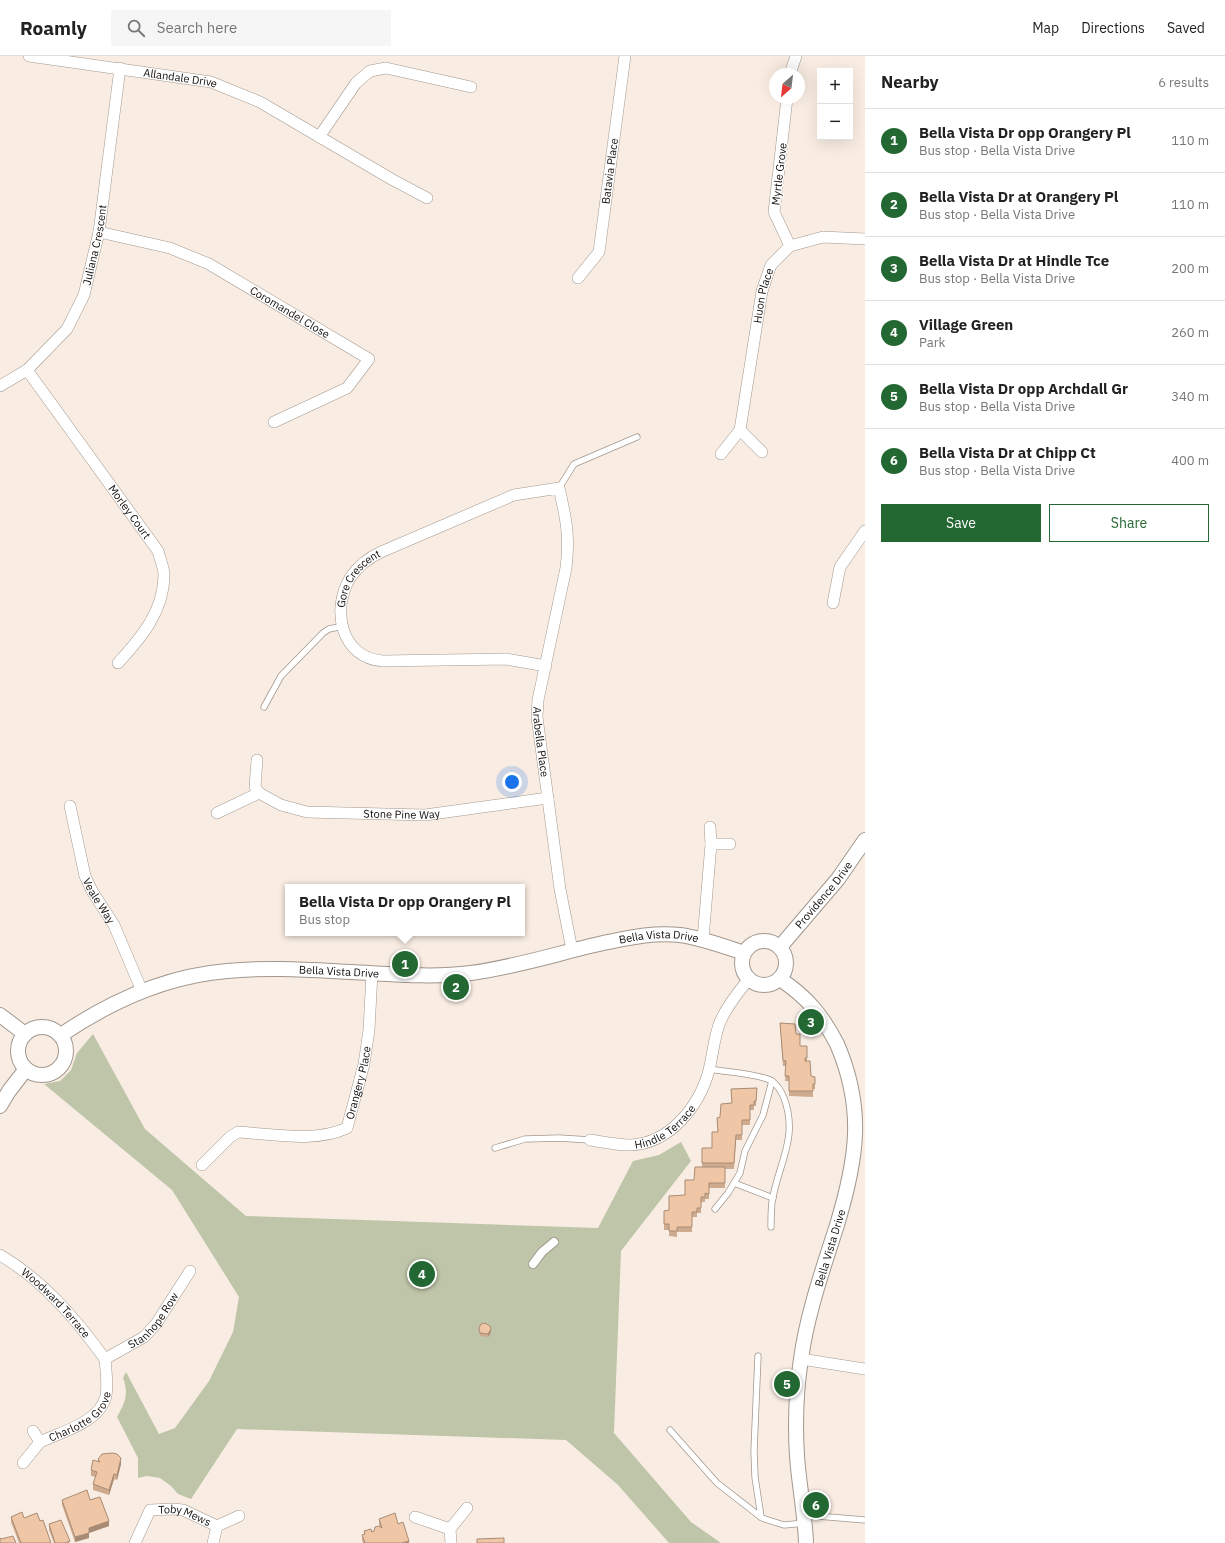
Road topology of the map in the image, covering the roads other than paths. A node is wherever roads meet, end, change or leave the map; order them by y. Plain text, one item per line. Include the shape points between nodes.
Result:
1 (29, 56) edge
2 (625, 56) edge
3 (796, 56) edge
4 (120, 68) junction
5 (792, 68) edge
6 (471, 86) dead end
7 (786, 104) edge
8 (319, 137) junction
9 (427, 198) dead end
10 (99, 232) junction
11 (865, 239) edge
12 (790, 246) junction
13 (578, 278) dead end
14 (27, 370) junction
15 (0, 386) edge
16 (274, 422) dead end
17 (740, 430) junction
18 (637, 437) dead end
19 (762, 452) dead end
20 (721, 454) dead end
21 (559, 488) junction
22 (865, 531) edge
23 (833, 602) dead end
24 (343, 626) junction
25 (118, 662) dead end
26 (546, 666) junction
27 (264, 707) dead end
28 (257, 760) dead end
29 (259, 793) junction
30 (548, 798) junction
31 (70, 806) dead end
32 (217, 812) dead end
33 (710, 827) dead end
34 (865, 840) edge
35 (712, 844) junction
36 (730, 844) dead end
37 (703, 939) junction
38 (780, 947) junction
39 (572, 950) junction
40 (744, 953) junction
41 (372, 973) junction
42 (748, 979) junction
43 (780, 979) junction
44 (142, 991) junction
45 (0, 1015) edge
46 (25, 1034) junction
47 (61, 1035) junction
48 (26, 1069) junction
49 (709, 1069) junction
50 (772, 1081) junction
51 (0, 1106) edge
52 (590, 1140) joint
53 (495, 1148) dead end
54 (202, 1165) dead end
55 (734, 1183) junction
56 (773, 1198) junction
57 (715, 1209) dead end
58 (771, 1227) dead end
59 (554, 1242) dead end
60 (0, 1255) edge
61 (533, 1264) dead end
62 (190, 1270) dead end
63 (758, 1356) dead end
64 (105, 1359) junction
65 (801, 1359) junction
66 (865, 1368) edge
67 (670, 1430) dead end
68 (33, 1431) dead end
69 (40, 1442) junction
70 (23, 1463) dead end
71 (467, 1508) dead end
72 (239, 1516) dead end
73 (415, 1517) dead end
74 (761, 1517) junction
75 (805, 1519) junction
76 (865, 1520) edge
77 (216, 1526) junction
78 (450, 1529) junction
79 (135, 1543) edge
80 (213, 1543) edge
81 (450, 1543) edge
82 (806, 1543) edge

1 - 4 street, Allandale Drive
2 - 13 street, Batavia Place via 598,252
3 - 5 street
4 - 8 street, Allandale Drive via 211,82 260,102
4 - 10 street, Juliana Crescent
6 - 8 street via 386,68 370,71 356,83
7 - 12 street, Myrtle Grove via 774,212
8 - 9 street, Allandale Drive
10 - 14 street, Juliana Crescent via 84,295 67,329
10 - 16 street, Coromandel Close via 170,248 209,264 369,359 346,388
11 - 12 street, Huon Place via 823,237
12 - 17 street, Huon Place via 771,265 762,291
14 - 15 street, Juliana Crescent
14 - 25 street, Morley Court via 158,551 164,574 160,603 141,638
17 - 19 street
17 - 20 street, Huon Place
18 - 21 lane via 574,464
21 - 24 street, Gore Crescent via 514,495 371,557 355,571 346,587 342,609
21 - 26 street, Arabella Place via 568,526 569,546
22 - 23 street via 840,568
24 - 26 street, Gore Crescent via 353,649 376,661 506,659
24 - 27 lane via 323,632 281,676
26 - 30 street, Arabella Place via 537,717
28 - 29 street via 255,787
29 - 30 street, Stone Pine Way via 281,805 307,812 407,816 440,814
29 - 32 street
30 - 39 street, Arabella Place via 560,889
31 - 44 street, Veale Way via 85,876 114,925
33 - 35 street
34 - 38 street, Providence Drive via 830,889
35 - 36 street
35 - 37 street
37 - 39 street, Bella Vista Drive via 669,934 646,935
37 - 40 street, Bella Vista Drive
38 - 40 street via 772,942 763,941 754,943
38 - 43 street via 787,960 786,970
39 - 41 street, Bella Vista Drive via 472,973
40 - 42 street via 742,964
41 - 44 street, Bella Vista Drive via 268,969 227,971 176,980
41 - 54 street, Orangery Place via 365,1058 347,1128 315,1137 238,1132
42 - 43 street via 762,985 772,984
42 - 49 street, Hindle Terrace via 721,1020
43 - 65 street, Bella Vista Drive via 807,999 834,1038 850,1074 857,1123 853,1170 810,1315
44 - 47 street, Bella Vista Drive via 96,1013
45 - 46 street
46 - 47 street via 33,1028 42,1027 52,1028
46 - 48 street via 19,1043 18,1051 20,1061
47 - 48 street via 66,1050 65,1060 60,1068 44,1075
48 - 51 street
49 - 50 lane via 757,1075
49 - 52 street, Hindle Terrace via 705,1083 689,1111 664,1134 631,1145
50 - 55 lane via 763,1115 745,1151 740,1172
50 - 56 lane via 782,1092 789,1113 790,1129
52 - 53 lane, Hindle Terrace via 525,1139
55 - 56 lane
55 - 57 lane
56 - 58 lane
59 - 61 street
60 - 64 street, Woodward Terrace via 34,1278 61,1302
62 - 64 street, Stanhope Row via 156,1324 144,1337
63 - 74 lane via 754,1451
64 - 69 street, Charlotte Grove via 106,1394 99,1410 86,1420
65 - 66 street
65 - 75 street, Bella Vista Drive via 796,1406 797,1448
67 - 74 lane via 716,1484
68 - 69 street, Charlotte Grove
69 - 70 street, Charlotte Grove
71 - 78 street
72 - 77 street, Toby Mews
73 - 78 street
74 - 75 lane via 784,1525
75 - 76 lane
75 - 82 street, Bella Vista Drive
77 - 79 street, Toby Mews via 183,1510 150,1510
77 - 80 street, Toby Mews
78 - 81 street

